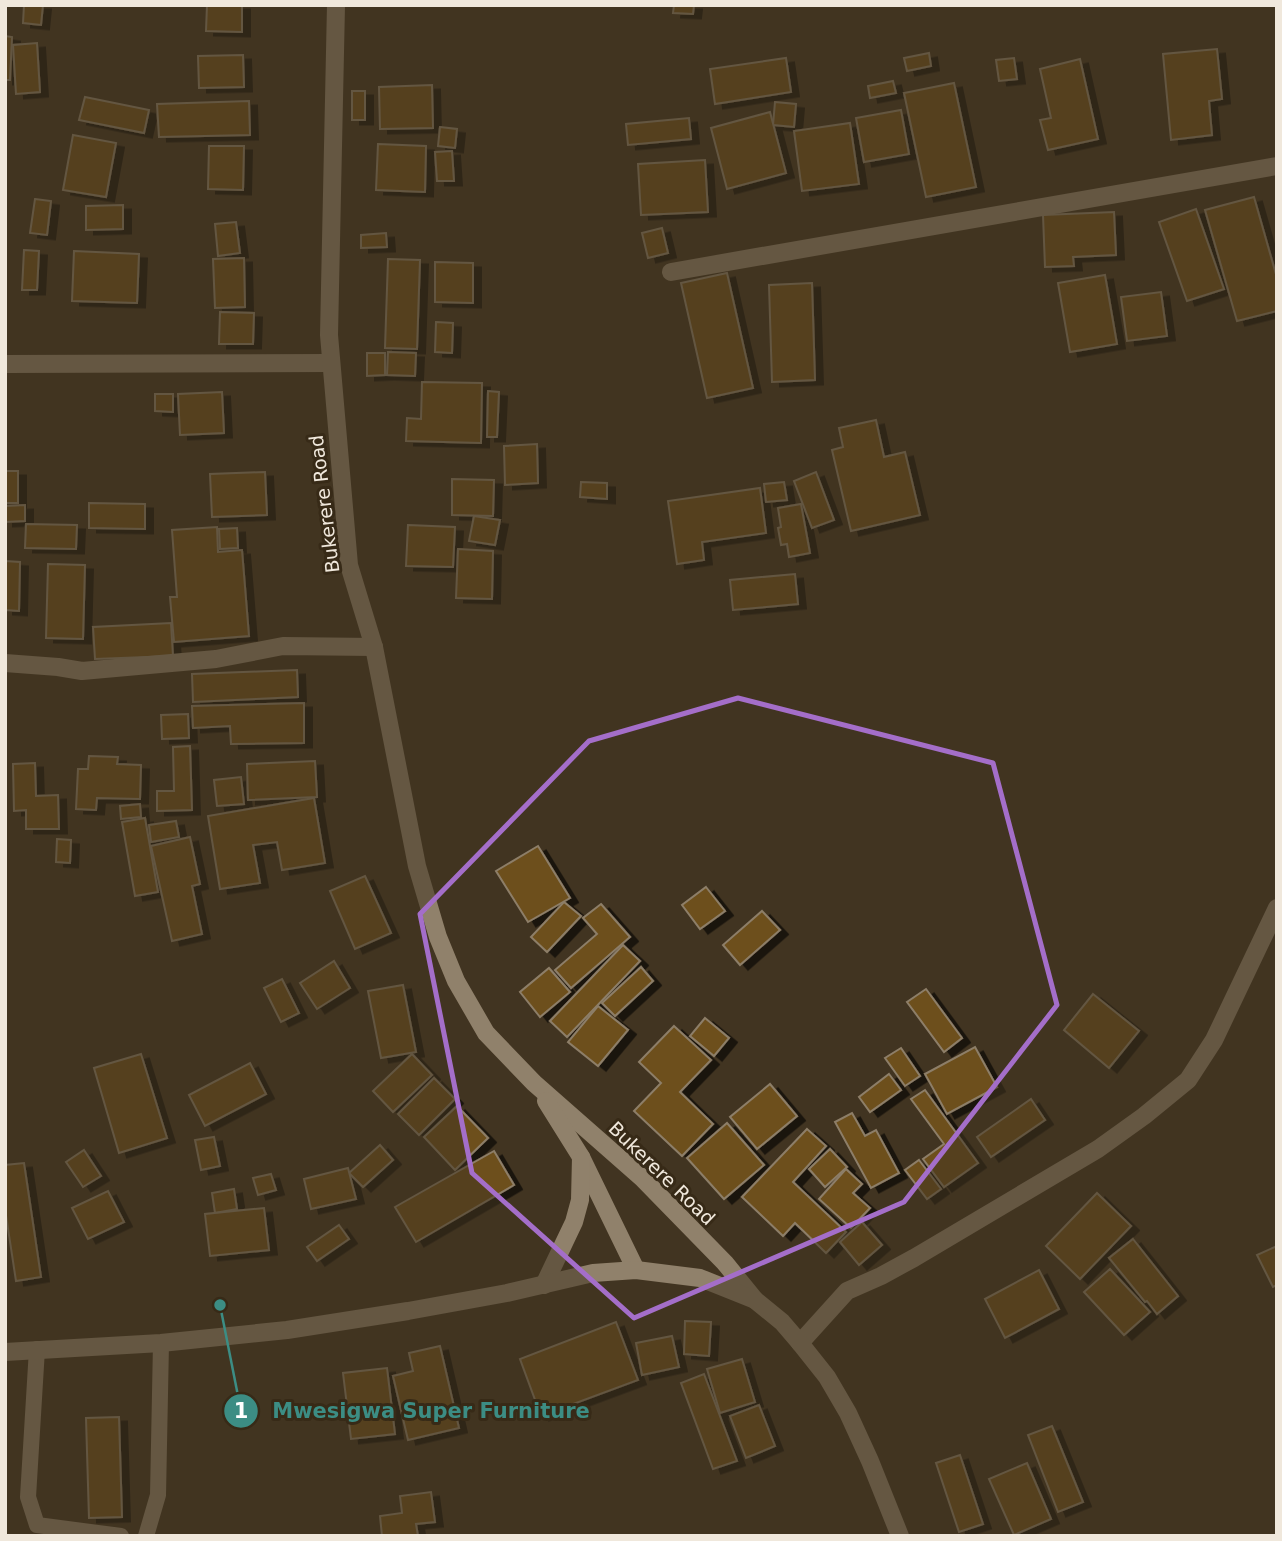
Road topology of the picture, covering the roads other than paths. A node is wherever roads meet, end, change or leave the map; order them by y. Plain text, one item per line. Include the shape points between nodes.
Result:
1 (336, 5) edge
2 (1277, 166) edge
3 (671, 272) dead end
4 (330, 363) junction
5 (5, 364) edge
6 (374, 647) junction
7 (5, 663) edge
8 (1277, 908) edge
9 (534, 1083) junction
10 (582, 1157) junction
11 (636, 1270) junction
12 (544, 1285) junction
13 (754, 1300) junction
14 (161, 1343) junction
15 (800, 1343) junction
16 (37, 1349) junction
17 (5, 1352) edge
18 (121, 1536) edge
19 (146, 1536) edge
20 (900, 1536) edge

1 - 4 street, Bukerere Road
2 - 3 street
4 - 5 street
4 - 6 street, Bukerere Road via 349,565
6 - 7 street via 283,646 216,660 82,671
6 - 9 street, Bukerere Road via 418,866 438,937 456,981 486,1033
8 - 15 street via 1214,1040 1188,1080 1098,1149 903,1264 847,1291
9 - 10 street, Bukerere Road
9 - 13 street, Bukerere Road via 642,1178 725,1263
10 - 11 street, Bukerere Road
10 - 12 street via 574,1222
11 - 12 street, Bukerere Road via 593,1273
11 - 13 street, Bukerere Road via 700,1278
12 - 14 street, Bukerere Road via 286,1330
13 - 15 street, Bukerere Road
14 - 16 street, Bukerere Road
14 - 19 lane via 158,1495
15 - 20 street, Bukerere Road via 848,1413
16 - 17 street, Bukerere Road
16 - 18 lane via 28,1497 37,1525

